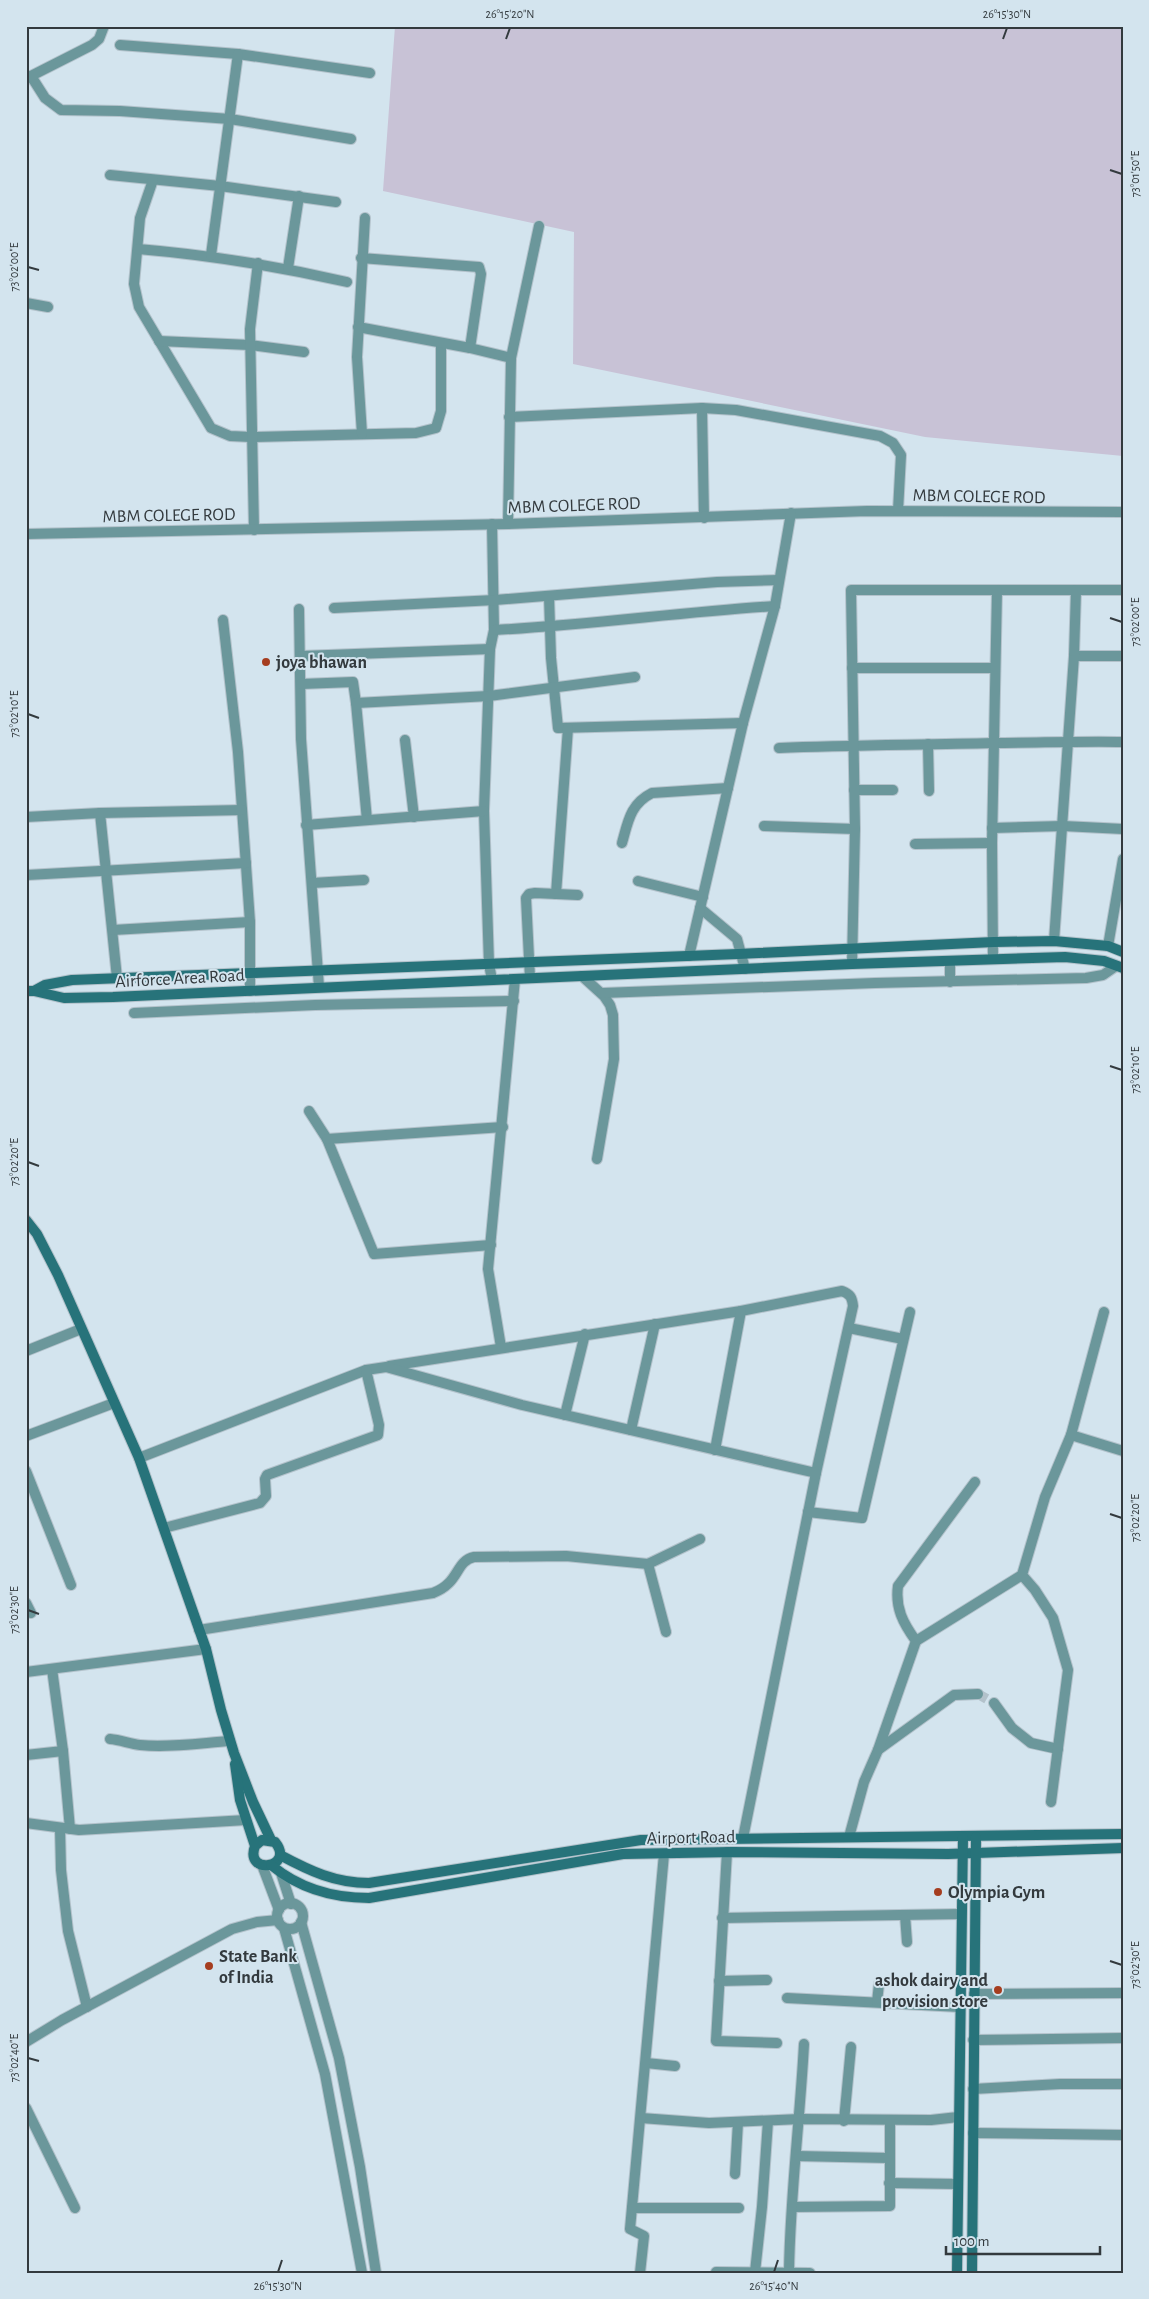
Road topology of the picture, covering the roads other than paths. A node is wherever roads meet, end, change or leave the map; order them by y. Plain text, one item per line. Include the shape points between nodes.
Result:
1 (104, 26) edge
2 (120, 45) dead end
3 (238, 54) junction
4 (370, 73) dead end
5 (29, 77) edge
6 (230, 119) junction
7 (351, 139) dead end
8 (110, 175) dead end
9 (153, 180) junction
10 (220, 186) junction
11 (299, 196) junction
12 (336, 202) dead end
13 (365, 218) dead end
14 (538, 226) dead end
15 (138, 249) junction
16 (211, 255) junction
17 (361, 258) junction
18 (258, 263) junction
19 (288, 268) junction
20 (347, 282) dead end
21 (26, 303) edge
22 (48, 307) dead end
23 (358, 327) junction
24 (159, 341) junction
25 (440, 342) junction
26 (250, 346) junction
27 (470, 348) junction
28 (304, 352) dead end
29 (511, 358) junction
30 (702, 408) junction
31 (509, 417) junction
32 (362, 434) junction
33 (252, 437) junction
34 (898, 511) junction
35 (1123, 512) edge
36 (791, 513) junction
37 (704, 518) junction
38 (492, 524) junction
39 (508, 524) junction
40 (254, 530) junction
41 (26, 534) edge
42 (780, 580) junction
43 (997, 590) junction
44 (1076, 590) junction
45 (1123, 590) edge
46 (549, 596) junction
47 (495, 600) junction
48 (775, 606) junction
49 (334, 608) dead end
50 (300, 609) dead end
51 (223, 620) dead end
52 (549, 627) junction
53 (494, 630) junction
54 (490, 649) junction
55 (302, 656) junction
56 (1074, 656) junction
57 (1123, 656) edge
58 (852, 668) junction
59 (995, 668) junction
60 (635, 677) dead end
61 (301, 684) junction
62 (554, 687) junction
63 (489, 696) junction
64 (356, 703) junction
65 (743, 723) junction
66 (568, 728) junction
67 (405, 740) dead end
68 (1068, 740) junction
69 (1123, 742) edge
70 (994, 743) junction
71 (853, 744) junction
72 (928, 744) junction
73 (778, 748) dead end
74 (728, 788) junction
75 (854, 790) junction
76 (893, 790) dead end
77 (929, 791) dead end
78 (242, 810) junction
79 (484, 811) junction
80 (100, 813) junction
81 (26, 817) edge
82 (414, 818) junction
83 (367, 820) junction
84 (306, 825) junction
85 (764, 826) dead end
86 (1063, 826) junction
87 (992, 828) junction
88 (855, 829) junction
89 (1123, 829) edge
90 (622, 844) dead end
91 (915, 844) dead end
92 (992, 844) junction
93 (1123, 860) edge
94 (246, 864) junction
95 (106, 872) junction
96 (27, 875) edge
97 (364, 880) dead end
98 (638, 881) dead end
99 (312, 883) junction
100 (556, 894) junction
101 (578, 896) dead end
102 (703, 897) junction
103 (700, 908) junction
104 (250, 922) junction
105 (113, 930) junction
106 (1054, 941) junction
107 (994, 942) junction
108 (1108, 946) junction
109 (851, 949) junction
110 (1123, 952) edge
111 (742, 954) junction
112 (689, 956) junction
113 (994, 959) junction
114 (950, 961) junction
115 (528, 962) junction
116 (489, 964) junction
117 (852, 964) junction
118 (1120, 967) edge
119 (745, 969) junction
120 (318, 970) junction
121 (249, 973) junction
122 (582, 976) junction
123 (117, 978) junction
124 (530, 978) junction
125 (516, 979) junction
126 (492, 980) junction
127 (950, 982) junction
128 (317, 987) junction
129 (30, 991) edge
130 (250, 991) junction
131 (602, 994) junction
132 (514, 1001) junction
133 (315, 1005) junction
134 (134, 1014) dead end
135 (309, 1111) dead end
136 (503, 1127) junction
137 (327, 1139) junction
138 (597, 1159) dead end
139 (26, 1220) edge
140 (490, 1245) junction
141 (741, 1310) junction
142 (910, 1312) dead end
143 (1104, 1312) dead end
144 (655, 1324) junction
145 (849, 1328) junction
146 (81, 1329) junction
147 (586, 1334) junction
148 (904, 1339) junction
149 (501, 1347) junction
150 (26, 1351) edge
151 (386, 1366) junction
152 (366, 1370) junction
153 (114, 1404) junction
154 (565, 1415) junction
155 (631, 1430) junction
156 (1070, 1435) junction
157 (26, 1436) edge
158 (716, 1450) junction
159 (1123, 1451) edge
160 (139, 1458) junction
161 (26, 1471) edge
162 (816, 1473) junction
163 (974, 1482) dead end
164 (808, 1512) junction
165 (164, 1528) junction
166 (700, 1539) dead end
167 (648, 1564) junction
168 (1022, 1575) junction
169 (71, 1585) dead end
170 (26, 1603) edge
171 (31, 1613) dead end
172 (199, 1630) junction
173 (666, 1632) dead end
174 (916, 1641) junction
175 (206, 1649) junction
176 (52, 1669) junction
177 (26, 1672) edge
178 (978, 1694) tunnel mouth
179 (994, 1702) tunnel mouth
180 (110, 1739) dead end
181 (230, 1741) junction
182 (1058, 1749) junction
183 (878, 1750) junction
184 (63, 1751) junction
185 (234, 1753) junction
186 (26, 1754) edge
187 (1051, 1802) dead end
188 (246, 1820) junction
189 (26, 1825) edge
190 (65, 1828) junction
191 (1123, 1834) edge
192 (849, 1837) junction
193 (963, 1837) junction
194 (976, 1837) junction
195 (743, 1838) junction
196 (271, 1840) junction
197 (255, 1846) junction
198 (1123, 1848) edge
199 (728, 1852) junction
200 (976, 1853) junction
201 (664, 1854) junction
202 (962, 1854) junction
203 (280, 1855) junction
204 (267, 1865) junction
205 (281, 1873) junction
206 (291, 1904) junction
207 (961, 1914) junction
208 (905, 1915) junction
209 (722, 1918) junction
210 (280, 1919) junction
211 (301, 1922) junction
212 (907, 1942) dead end
213 (767, 1980) dead end
214 (719, 1981) junction
215 (879, 1984) dead end
216 (1123, 1993) edge
217 (974, 1994) junction
218 (787, 1998) dead end
219 (877, 2002) junction
220 (87, 2007) junction
221 (960, 2007) junction
222 (1123, 2038) edge
223 (973, 2040) junction
224 (26, 2042) edge
225 (777, 2043) dead end
226 (804, 2044) dead end
227 (850, 2047) dead end
228 (646, 2063) junction
229 (675, 2066) dead end
230 (1123, 2084) edge
231 (973, 2090) junction
232 (26, 2108) edge
233 (958, 2117) junction
234 (640, 2118) junction
235 (800, 2119) junction
236 (890, 2120) junction
237 (768, 2121) junction
238 (844, 2121) junction
239 (738, 2122) junction
240 (973, 2133) junction
241 (1123, 2135) edge
242 (796, 2156) junction
243 (889, 2158) junction
244 (735, 2174) dead end
245 (889, 2183) junction
246 (958, 2184) junction
247 (792, 2207) junction
248 (75, 2208) dead end
249 (632, 2208) junction
250 (739, 2208) dead end
251 (716, 2272) edge
252 (755, 2272) edge
253 (790, 2272) edge
254 (362, 2273) edge
255 (376, 2273) edge
256 (640, 2273) edge
257 (810, 2273) edge
258 (957, 2273) edge
259 (972, 2273) edge

1 - 5 street via 99,39 92,45
2 - 3 street
3 - 4 street
3 - 6 street
5 - 6 street via 45,98 61,110
6 - 7 street
6 - 10 street
8 - 9 street
9 - 10 street
9 - 15 street via 140,218
10 - 11 street
10 - 16 street
11 - 12 street
11 - 19 street
13 - 17 street
14 - 29 street
15 - 16 street
15 - 24 street via 134,284 136,296
16 - 18 street
17 - 23 street
17 - 27 street via 479,267 481,274
18 - 19 street
18 - 26 street
19 - 20 street
21 - 22 street
23 - 25 street
23 - 32 street
24 - 26 street
24 - 33 street via 211,428 230,436
25 - 27 street
25 - 32 street via 441,411 436,428 416,434
26 - 28 street
26 - 33 street
27 - 29 street
29 - 31 street
30 - 31 street
30 - 34 street via 736,410 822,424 880,436 893,442 901,455
30 - 37 street
31 - 39 street
32 - 33 street
33 - 40 street
34 - 35 street, MBM COLEGE ROD
34 - 36 street, MBM COLEGE ROD
36 - 37 street, MBM COLEGE ROD
36 - 42 street
37 - 39 street, MBM COLEGE ROD
38 - 39 street, MBM COLEGE ROD
38 - 40 street, MBM COLEGE ROD
38 - 47 street
40 - 41 street, MBM COLEGE ROD
42 - 46 street
42 - 48 street
43 - 44 street
43 - 58 street via 851,590
43 - 59 street
44 - 45 street
44 - 56 street
46 - 47 street
46 - 52 street
47 - 49 street
47 - 53 street
48 - 52 street
48 - 65 street
50 - 55 street
51 - 78 street
52 - 53 street
52 - 62 street
53 - 54 street
54 - 55 street
54 - 63 street
55 - 61 street
56 - 57 street
56 - 68 street
58 - 59 street
58 - 71 street
59 - 70 street
60 - 62 street
61 - 64 street via 353,682
61 - 84 street
62 - 63 street
62 - 66 street via 558,728
63 - 64 street
63 - 79 street
64 - 83 street
65 - 66 street
65 - 74 street
66 - 100 street
67 - 82 street
68 - 69 street
68 - 70 street
68 - 86 street
70 - 72 street
70 - 87 street
71 - 72 street
71 - 73 street
71 - 75 street
72 - 77 street
74 - 90 street via 652,793 642,798 630,811
74 - 102 street
75 - 76 street
75 - 88 street
78 - 80 street
78 - 94 street
79 - 82 street
79 - 116 street
80 - 81 street
80 - 95 street
82 - 83 street
83 - 84 street
84 - 99 street
85 - 88 street
86 - 87 street
86 - 89 street
86 - 106 street
87 - 92 street
88 - 109 street
91 - 92 street
92 - 107 street
93 - 108 street
94 - 95 street
94 - 104 street
95 - 96 street
95 - 105 street
97 - 99 street
98 - 102 street
99 - 120 street
100 - 101 street
100 - 115 street via 535,893 528,894 526,898
102 - 103 street
103 - 111 street via 732,933
103 - 112 street
104 - 105 street
104 - 121 street
105 - 123 street
106 - 107 street
106 - 108 street
107 - 109 street
107 - 113 street
108 - 110 street
109 - 111 street
109 - 117 street
111 - 112 street
111 - 119 street
112 - 115 street
113 - 114 street, Airforce Area Road
113 - 118 street, Airforce Area Road via 1065,957 1104,961
114 - 117 street, Airforce Area Road
114 - 127 street
115 - 116 street
115 - 124 street
116 - 120 street
116 - 126 street
117 - 119 street, Airforce Area Road
118 - 127 street via 1086,978
119 - 122 street, Airforce Area Road
120 - 121 street
120 - 128 street
121 - 123 street
121 - 130 street
122 - 124 street, Airforce Area Road
122 - 131 street
123 - 129 street via 72,980
124 - 125 street, Airforce Area Road
125 - 126 street, Airforce Area Road
125 - 132 street
126 - 128 street, Airforce Area Road
127 - 131 street
128 - 130 street, Airforce Area Road
128 - 133 street
129 - 130 street, Airforce Area Road via 64,998
131 - 138 street via 613,1015 614,1059
132 - 133 street
132 - 136 street
133 - 134 street
135 - 137 street
136 - 137 street
136 - 140 street
137 - 140 street via 374,1254
139 - 146 street via 58,1275
140 - 149 street via 488,1269
141 - 144 street
141 - 145 street via 842,1291 852,1298
141 - 158 street
142 - 148 street
143 - 156 street
144 - 147 street
144 - 155 street
145 - 148 street
145 - 162 street
146 - 150 street
146 - 153 street
147 - 149 street
147 - 154 street
148 - 164 street via 862,1518
149 - 151 street
151 - 152 street
151 - 154 street
152 - 160 street
152 - 165 street via 379,1425 378,1435 267,1475 266,1496 260,1503
153 - 157 street
153 - 160 street
154 - 155 street
155 - 158 street
156 - 159 street
156 - 168 street via 1045,1497
158 - 162 street
160 - 165 street
161 - 169 street
162 - 164 street
163 - 174 street via 898,1586 896,1600 902,1621
164 - 195 street
165 - 172 street
166 - 167 street
167 - 172 street via 566,1556 474,1557 462,1563 444,1589 433,1593
167 - 173 street
168 - 174 street
168 - 182 street via 1053,1618 1068,1670
170 - 171 street
172 - 175 street
174 - 183 street
175 - 176 street
175 - 181 street
176 - 177 street
176 - 184 street
178 - 183 street via 954,1695
179 - 182 street via 1012,1728 1031,1743
180 - 181 street via 156,1746
181 - 185 street
182 - 187 street
183 - 192 street via 864,1782
184 - 186 street
184 - 190 street
185 - 188 street via 237,1787
185 - 196 street
188 - 190 street
188 - 197 street
189 - 190 street
190 - 220 street via 61,1870 68,1931
191 - 194 street, Airport Road
192 - 193 street, Airport Road
192 - 195 street, Airport Road
193 - 194 street, Airport Road
193 - 202 street
194 - 200 street
195 - 203 street, Airport Road via 640,1840 369,1883 336,1880
196 - 197 street via 262,1840
196 - 203 street via 278,1846
197 - 204 street via 253,1855 258,1863
198 - 200 street, Airport Road
199 - 201 street, Airport Road
199 - 202 street, Airport Road
199 - 209 street
200 - 202 street, Airport Road
200 - 217 street
201 - 205 street, Airport Road via 623,1854 369,1898 344,1898 320,1893
201 - 228 street
202 - 207 street
203 - 204 street via 275,1863
204 - 205 street, Airport Road
204 - 210 street
205 - 206 street
206 - 210 street via 282,1906
206 - 211 street via 300,1908
207 - 208 street
207 - 221 street
208 - 209 street
208 - 212 street
209 - 214 street
210 - 211 street via 294,1928
210 - 220 street via 232,1929
210 - 254 street via 325,2074
211 - 255 street via 339,2058
213 - 214 street
214 - 225 street via 716,2042
215 - 219 street
216 - 217 street
217 - 223 street
218 - 219 street
219 - 221 street
220 - 224 street
221 - 233 street
222 - 223 street
223 - 231 street
226 - 235 street
227 - 238 street
228 - 229 street
228 - 234 street
230 - 231 street via 1060,2084
231 - 240 street
232 - 248 street
233 - 236 street
233 - 246 street
234 - 239 street
234 - 249 street
235 - 237 street
235 - 238 street
235 - 242 street
236 - 238 street
236 - 243 street
237 - 239 street
237 - 252 street
239 - 244 street
240 - 241 street
240 - 259 street
242 - 243 street
242 - 247 street
243 - 245 street
245 - 246 street
245 - 247 street via 890,2206
246 - 258 street
247 - 253 street
249 - 250 street
249 - 256 street via 630,2228 644,2236
251 - 252 street
252 - 253 street
253 - 257 street

